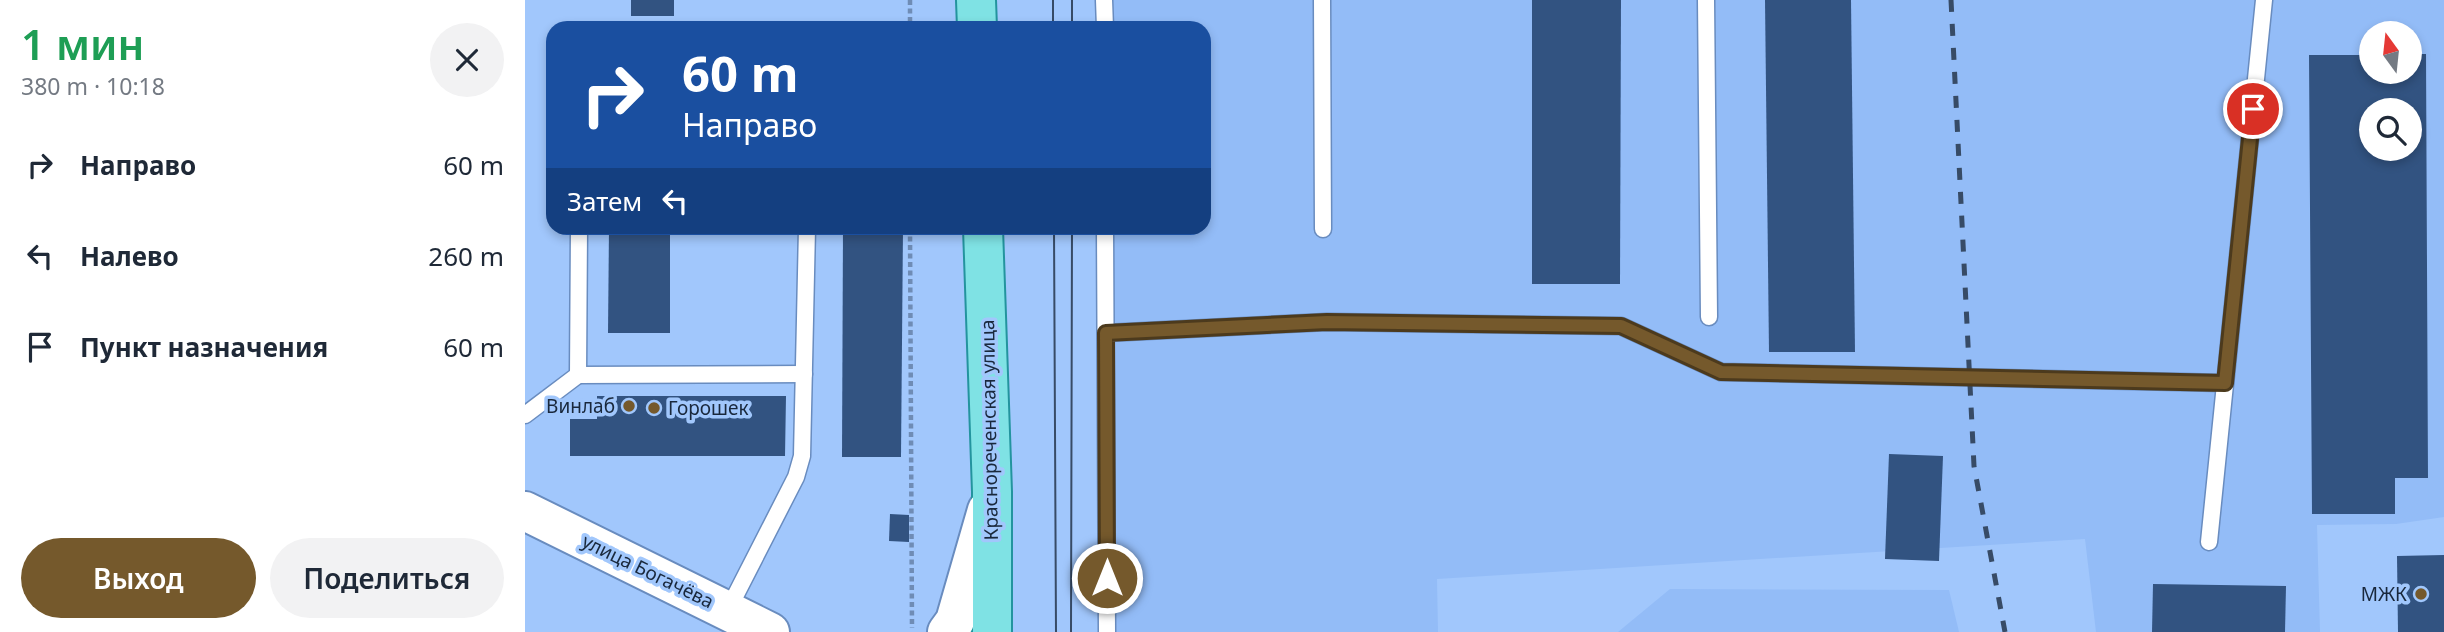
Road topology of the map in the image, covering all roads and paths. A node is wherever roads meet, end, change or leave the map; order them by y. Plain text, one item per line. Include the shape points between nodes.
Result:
1 (910, 0) edge
2 (976, 0) edge
3 (1104, 0) edge
4 (1322, 0) edge
5 (1706, 0) edge
6 (2264, 0) edge
7 (910, 21) edge
8 (977, 21) edge
9 (1105, 21) edge
10 (1323, 229) dead end
11 (579, 235) edge
12 (807, 235) edge
13 (911, 235) edge
14 (983, 235) edge
15 (1105, 235) edge
16 (1709, 317) dead end
17 (1106, 333) junction
18 (804, 374) junction
19 (578, 375) junction
20 (2225, 383) junction
21 (525, 415) edge
22 (992, 492) junction
23 (525, 510) edge
24 (2209, 542) dead end
25 (728, 610) junction
26 (770, 632) edge
27 (912, 632) edge
28 (947, 632) edge
29 (992, 632) edge
30 (1107, 632) edge

1 - 7 path
2 - 8 main road
3 - 9 lane
4 - 10 lane
5 - 16 lane
6 - 20 lane
11 - 19 lane
12 - 18 lane
13 - 27 path
14 - 22 main road, Краснореченская улица
15 - 17 lane
17 - 20 lane via 1327,322 1621,326 1721,372
17 - 30 lane
18 - 19 lane
18 - 25 lane via 800,467
19 - 21 lane
20 - 24 lane
22 - 28 street via 955,621
22 - 29 main road, Краснореченская улица
23 - 25 street, улица Богачёва
25 - 26 street, улица Богачёва

